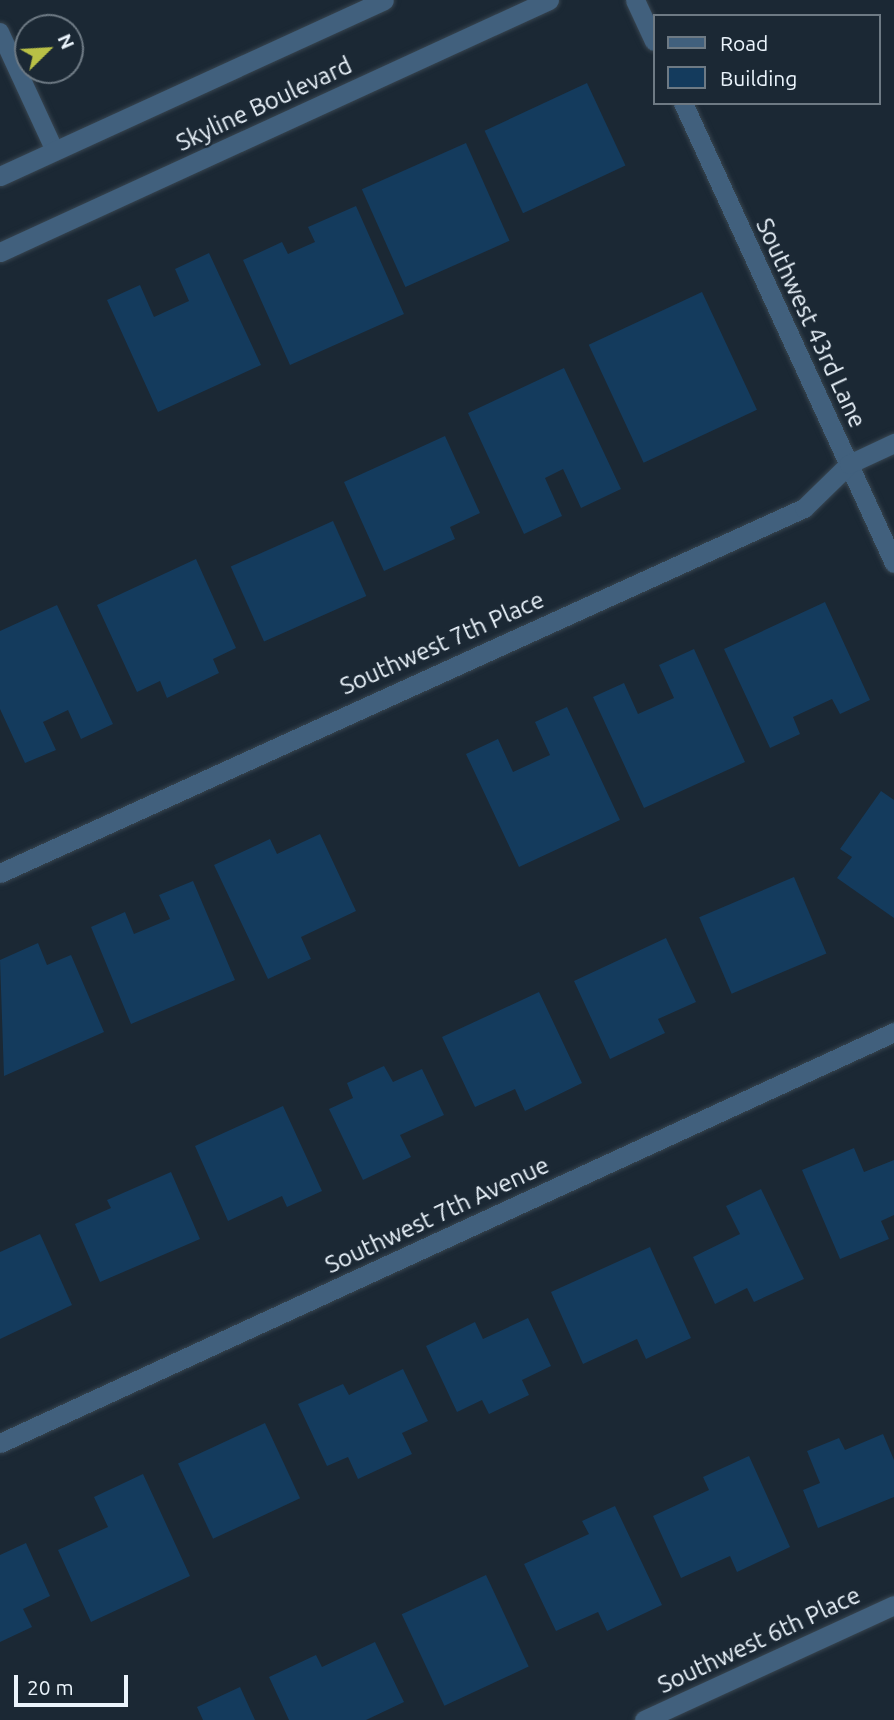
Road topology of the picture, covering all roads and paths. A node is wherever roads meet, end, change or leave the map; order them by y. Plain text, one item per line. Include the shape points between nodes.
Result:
1 (384, 0) edge
2 (549, 0) edge
3 (635, 0) edge
4 (0, 32) edge
5 (652, 37) edge
6 (684, 105) edge
7 (55, 151) junction
8 (0, 176) edge
9 (0, 253) edge
10 (894, 443) edge
11 (849, 464) junction
12 (894, 563) edge
13 (0, 873) edge
14 (894, 1032) edge
15 (0, 1443) edge
16 (894, 1605) edge
17 (644, 1720) edge

1 - 7 street, Skyline Boulevard
2 - 9 street, Skyline Boulevard
3 - 5 street
4 - 7 lane
6 - 11 street, Southwest 43rd Lane
7 - 8 street, Skyline Boulevard
10 - 11 street, Southwest 7th Place
11 - 12 street, Southwest 43rd Lane
11 - 13 street, Southwest 7th Place via 804,508
14 - 15 street, Southwest 7th Avenue
16 - 17 street, Southwest 6th Place

